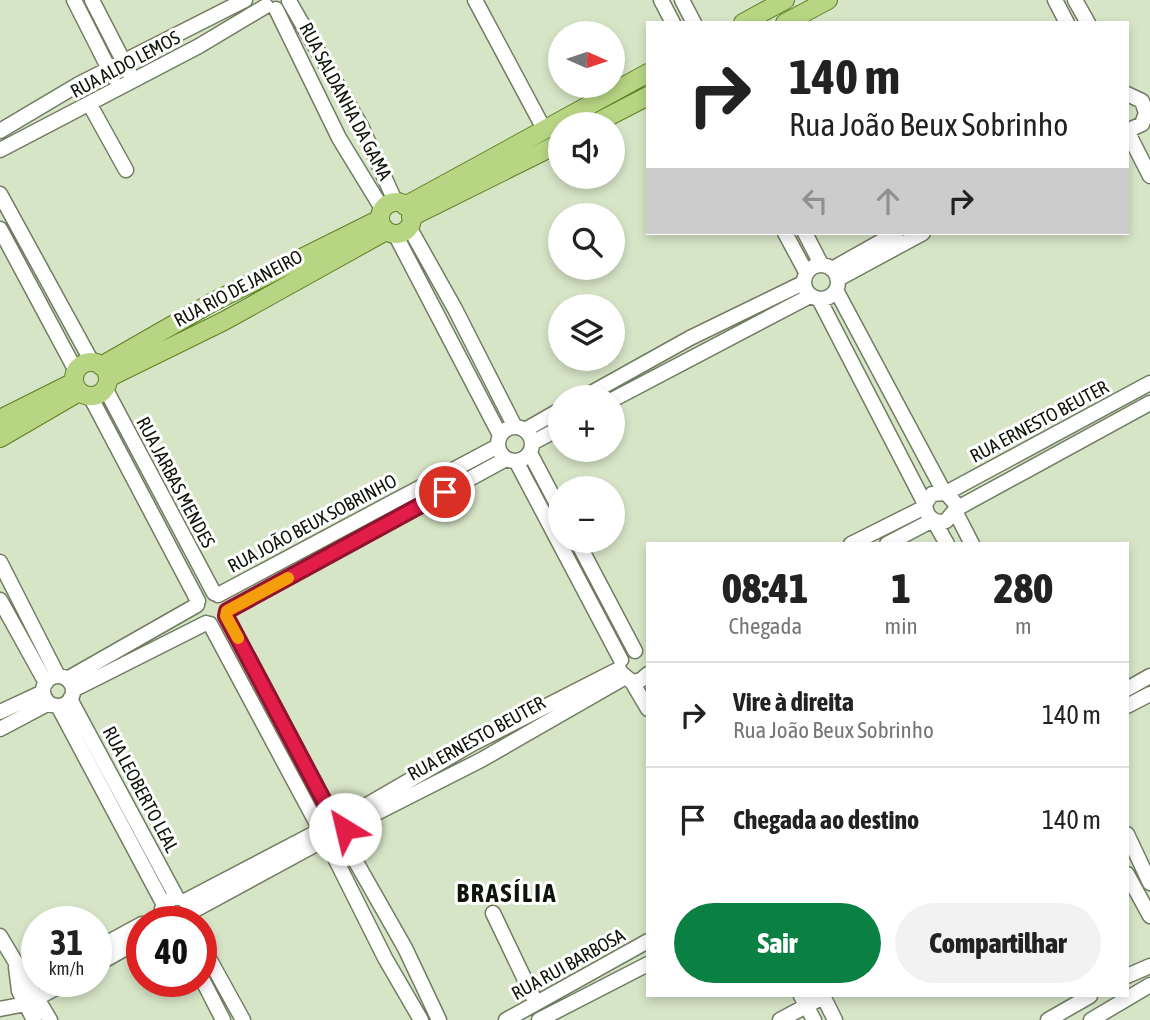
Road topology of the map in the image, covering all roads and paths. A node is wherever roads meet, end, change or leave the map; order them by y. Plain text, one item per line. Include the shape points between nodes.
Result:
1 (74, 0) edge
2 (92, 0) edge
3 (245, 0) edge
4 (475, 0) edge
5 (661, 0) edge
6 (682, 0) edge
7 (785, 0) edge
8 (828, 0) edge
9 (1055, 0) edge
10 (1075, 0) edge
11 (290, 1) edge
12 (268, 5) edge
13 (672, 21) edge
14 (693, 21) edge
15 (747, 21) edge
16 (789, 21) edge
17 (1067, 21) edge
18 (1087, 21) edge
19 (188, 27) junction
20 (200, 46) junction
21 (124, 60) junction
22 (110, 69) junction
23 (646, 74) edge
24 (132, 80) junction
25 (118, 88) junction
26 (1138, 94) edge
27 (646, 97) edge
28 (42, 105) junction
29 (90, 105) junction
30 (581, 112) edge
31 (617, 112) edge
32 (1146, 116) edge
33 (54, 124) junction
34 (360, 126) junction
35 (548, 128) edge
36 (544, 129) junction
37 (1129, 129) edge
38 (0, 131) edge
39 (1129, 135) edge
40 (340, 138) junction
41 (1150, 138) edge
42 (548, 148) edge
43 (0, 150) edge
44 (126, 170) dead end
45 (1150, 176) edge
46 (0, 194) edge
47 (396, 218) junction
48 (0, 229) edge
49 (786, 235) edge
50 (806, 235) edge
51 (893, 235) edge
52 (919, 235) edge
53 (832, 275) junction
54 (809, 287) junction
55 (213, 302) junction
56 (455, 309) junction
57 (439, 318) junction
58 (224, 321) junction
59 (91, 379) junction
60 (885, 381) junction
61 (1150, 383) edge
62 (606, 385) edge
63 (867, 391) junction
64 (625, 393) edge
65 (1150, 403) edge
66 (0, 419) edge
67 (548, 420) edge
68 (908, 424) junction
69 (548, 431) edge
70 (889, 434) junction
71 (0, 438) edge
72 (525, 438) junction
73 (505, 450) junction
74 (548, 485) edge
75 (945, 493) junction
76 (955, 510) junction
77 (929, 513) junction
78 (856, 542) edge
79 (890, 542) edge
80 (946, 542) edge
81 (971, 542) edge
82 (584, 553) edge
83 (0, 562) edge
84 (216, 594) junction
85 (0, 600) edge
86 (197, 603) junction
87 (226, 613) junction
88 (208, 624) junction
89 (643, 654) edge
90 (624, 672) junction
91 (646, 676) edge
92 (1150, 676) edge
93 (1129, 688) edge
94 (58, 691) junction
95 (1150, 694) edge
96 (1129, 705) edge
97 (646, 706) edge
98 (0, 712) edge
99 (0, 729) edge
100 (341, 826) junction
101 (320, 836) junction
102 (1129, 838) edge
103 (1129, 878) edge
104 (1150, 883) edge
105 (175, 906) edge
106 (192, 906) edge
107 (493, 913) dead end
108 (1150, 916) edge
109 (0, 936) edge
110 (646, 942) edge
111 (405, 948) junction
112 (385, 958) junction
113 (646, 965) edge
114 (1150, 966) edge
115 (217, 973) edge
116 (21, 975) edge
117 (1129, 975) edge
118 (1150, 985) edge
119 (1129, 996) edge
120 (21, 997) edge
121 (31, 997) edge
122 (34, 997) edge
123 (211, 997) edge
124 (824, 997) edge
125 (1088, 997) edge
126 (1124, 998) edge
127 (804, 1001) edge
128 (536, 1003) junction
129 (1, 1008) edge
130 (34, 1020) edge
131 (50, 1020) edge
132 (223, 1020) edge
133 (243, 1020) edge
134 (421, 1020) edge
135 (439, 1020) edge
136 (506, 1020) edge
137 (539, 1020) edge
138 (780, 1020) edge
139 (814, 1020) edge
140 (835, 1020) edge
141 (1048, 1020) edge
142 (1091, 1020) edge

1 - 22 street
2 - 21 street
3 - 19 street, RUA ALDO LEMOS
4 - 36 street
5 - 13 street
6 - 14 street
7 - 15 main road
8 - 16 main road
9 - 17 street
10 - 18 street
11 - 12 street, RUA ALDO LEMOS
11 - 34 street, RUA SALDANHA DA GAMA
12 - 20 street, RUA ALDO LEMOS
12 - 40 street, RUA SALDANHA DA GAMA
19 - 20 street
19 - 21 street, RUA ALDO LEMOS
20 - 24 street, RUA ALDO LEMOS
21 - 22 street, RUA ALDO LEMOS
21 - 24 street
22 - 25 street
22 - 28 street, RUA ALDO LEMOS
23 - 30 main road, RUA RIO DE JANEIRO
24 - 25 street, RUA ALDO LEMOS
25 - 29 street, RUA ALDO LEMOS
26 - 32 street
27 - 31 main road
28 - 33 street
28 - 38 street, RUA ALDO LEMOS
29 - 33 street, RUA ALDO LEMOS
29 - 44 street
32 - 37 street
32 - 41 street
33 - 43 street, RUA ALDO LEMOS
34 - 40 street
34 - 47 street, RUA SALDANHA DA GAMA
35 - 36 main road, RUA RIO DE JANEIRO
36 - 47 main road, RUA RIO DE JANEIRO
39 - 45 street
40 - 47 street, RUA SALDANHA DA GAMA
42 - 47 main road, RUA RIO DE JANEIRO
46 - 59 street, RUA JARBAS MENDES
47 - 55 main road, RUA RIO DE JANEIRO
47 - 56 street, RUA SALDANHA DA GAMA
47 - 57 street, RUA SALDANHA DA GAMA
47 - 58 main road, RUA RIO DE JANEIRO
48 - 59 street, RUA JARBAS MENDES
49 - 54 street
50 - 53 street
51 - 53 street
52 - 53 street
53 - 54 street
53 - 54 street via 829,297
53 - 60 street
54 - 62 street via 690,338
54 - 63 street
54 - 64 street
55 - 58 main road
55 - 59 main road, RUA RIO DE JANEIRO
56 - 57 street
56 - 72 street, RUA SALDANHA DA GAMA
57 - 73 street, RUA SALDANHA DA GAMA
58 - 59 main road, RUA RIO DE JANEIRO
59 - 66 main road, RUA RIO DE JANEIRO
59 - 71 main road, RUA RIO DE JANEIRO
59 - 84 street, RUA JARBAS MENDES
59 - 86 street, RUA JARBAS MENDES
60 - 63 street
60 - 68 street
61 - 75 street, RUA ERNESTO BEUTER
63 - 70 street
65 - 76 street, RUA ERNESTO BEUTER
67 - 72 street
68 - 70 street
68 - 75 street
69 - 72 street
70 - 77 street
72 - 73 street
72 - 73 street
72 - 74 street, RUA SALDANHA DA GAMA
73 - 84 street, RUA JOÃO BEUX SOBRINHO
73 - 87 street, RUA JOÃO BEUX SOBRINHO
73 - 90 street, RUA SALDANHA DA GAMA
75 - 76 street via 955,503
75 - 77 street via 932,494
76 - 77 street via 946,521
76 - 81 street
77 - 78 street
77 - 79 street
77 - 80 street
82 - 89 street
83 - 94 street, RUA LEOBERTO LEAL
84 - 86 street via 205,595
84 - 87 street via 225,601
85 - 94 street, RUA LEOBERTO LEAL
86 - 88 street via 199,618
86 - 94 street
87 - 88 street via 219,622
87 - 100 street
88 - 94 street
88 - 101 street
89 - 90 street via 627,653
90 - 91 street via 641,680
90 - 97 street, RUA SALDANHA DA GAMA
90 - 100 street, RUA ERNESTO BEUTER via 472,744
92 - 93 street
94 - 98 street
94 - 99 street
94 - 105 street, RUA LEOBERTO LEAL
95 - 96 street
100 - 101 street via 324,818
100 - 101 street via 337,845
100 - 111 street
101 - 106 street
101 - 112 street
102 - 104 street
103 - 108 street
107 - 128 street
109 - 116 street
110 - 128 street, RUA RUI BARBOSA
111 - 112 street
111 - 135 street
112 - 134 street
113 - 137 street, RUA RUI BARBOSA
114 - 117 street
115 - 133 street
118 - 119 street
120 - 129 street
121 - 130 street
122 - 131 street
123 - 132 street
124 - 140 street
125 - 141 street
126 - 142 street
127 - 138 street
127 - 139 street
128 - 136 street, RUA RUI BARBOSA

